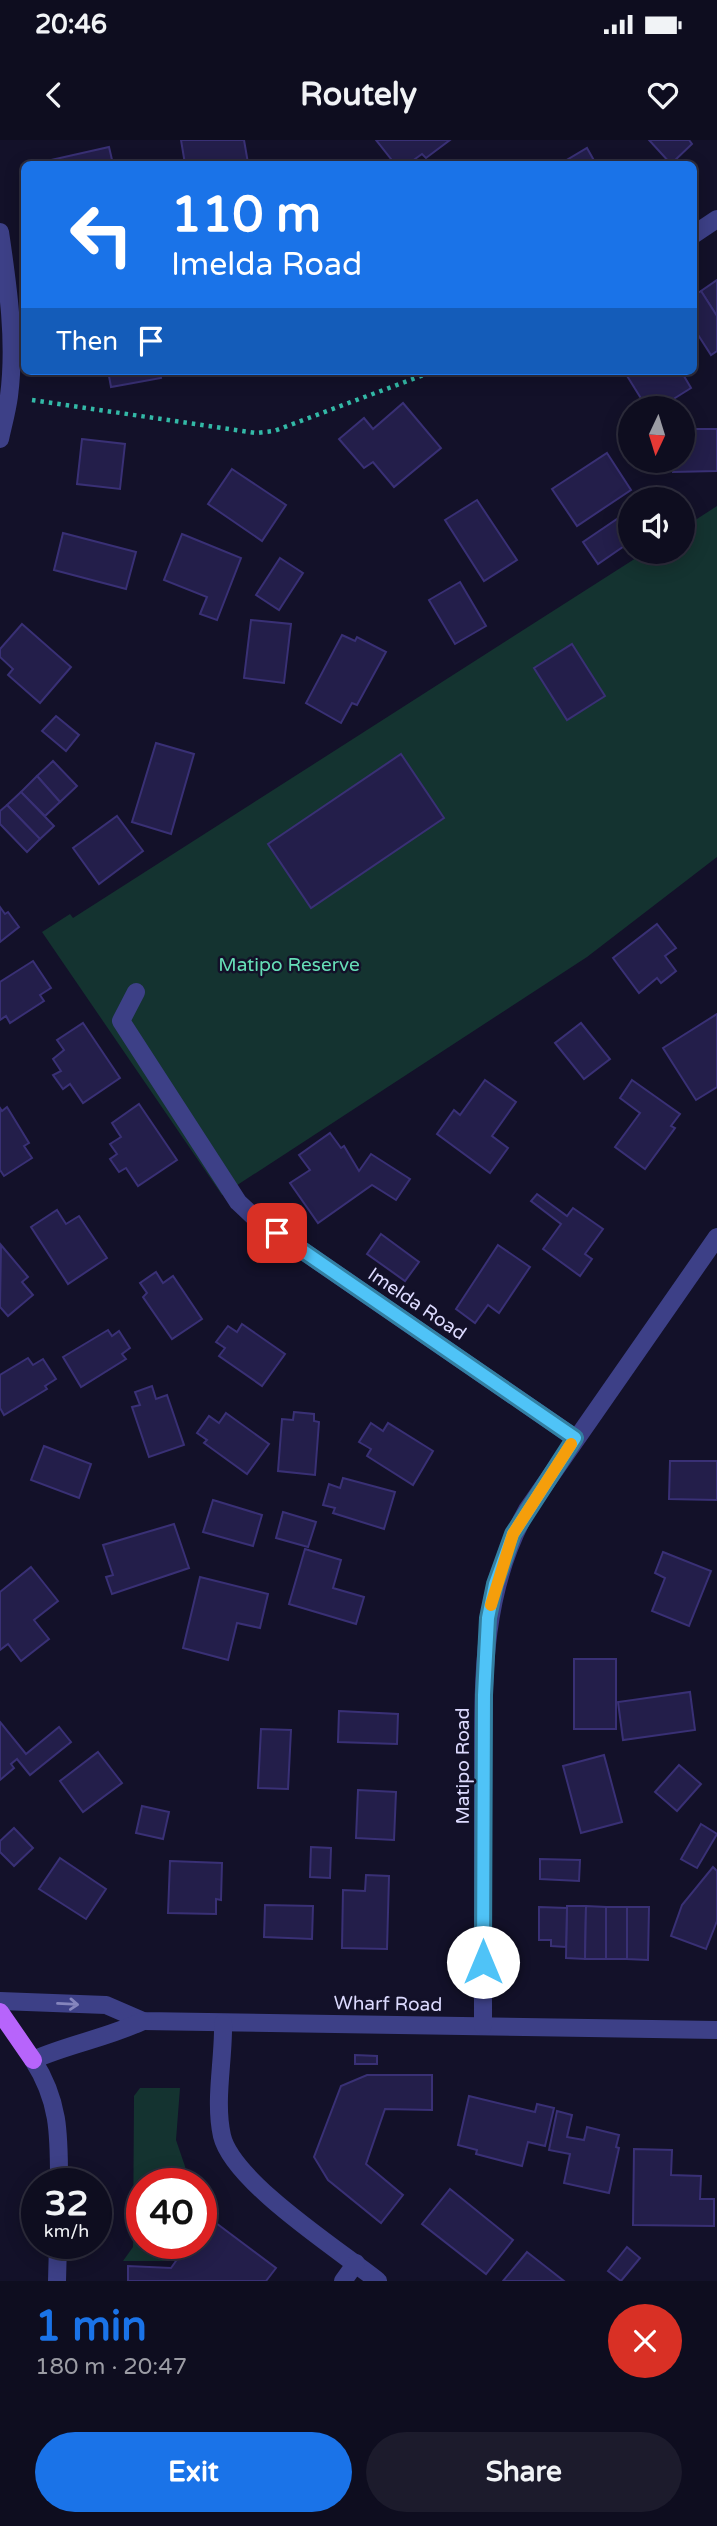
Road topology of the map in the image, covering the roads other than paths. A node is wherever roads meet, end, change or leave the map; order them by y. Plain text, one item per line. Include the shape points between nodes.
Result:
1 (717, 219) edge
2 (0, 232) edge
3 (697, 232) edge
4 (0, 439) edge
5 (136, 992) dead end
6 (717, 1237) edge
7 (575, 1438) junction
8 (0, 2001) edge
9 (0, 2012) edge
10 (143, 2021) junction
11 (223, 2022) junction
12 (483, 2026) junction
13 (717, 2030) edge
14 (33, 2060) junction
15 (59, 2168) edge
16 (58, 2259) edge
17 (356, 2263) junction
18 (57, 2281) edge
19 (343, 2281) edge
20 (379, 2281) edge

1 - 3 street
2 - 4 street via 12,357
5 - 7 street, Imelda Road via 121,1021 237,1202
6 - 7 street, Matipo Road
7 - 12 street, Matipo Road via 513,1534 488,1618
8 -> 10 street, Wharf Road via 106,2005
9 - 14 main road
10 - 11 street, Wharf Road
10 - 14 street, Wharf Road
11 - 12 street, Wharf Road
11 - 17 street via 220,2118 228,2154 254,2183
12 - 13 street, Wharf Road
14 - 15 street via 48,2082 57,2113
16 - 18 street
17 - 19 street
17 - 20 street

